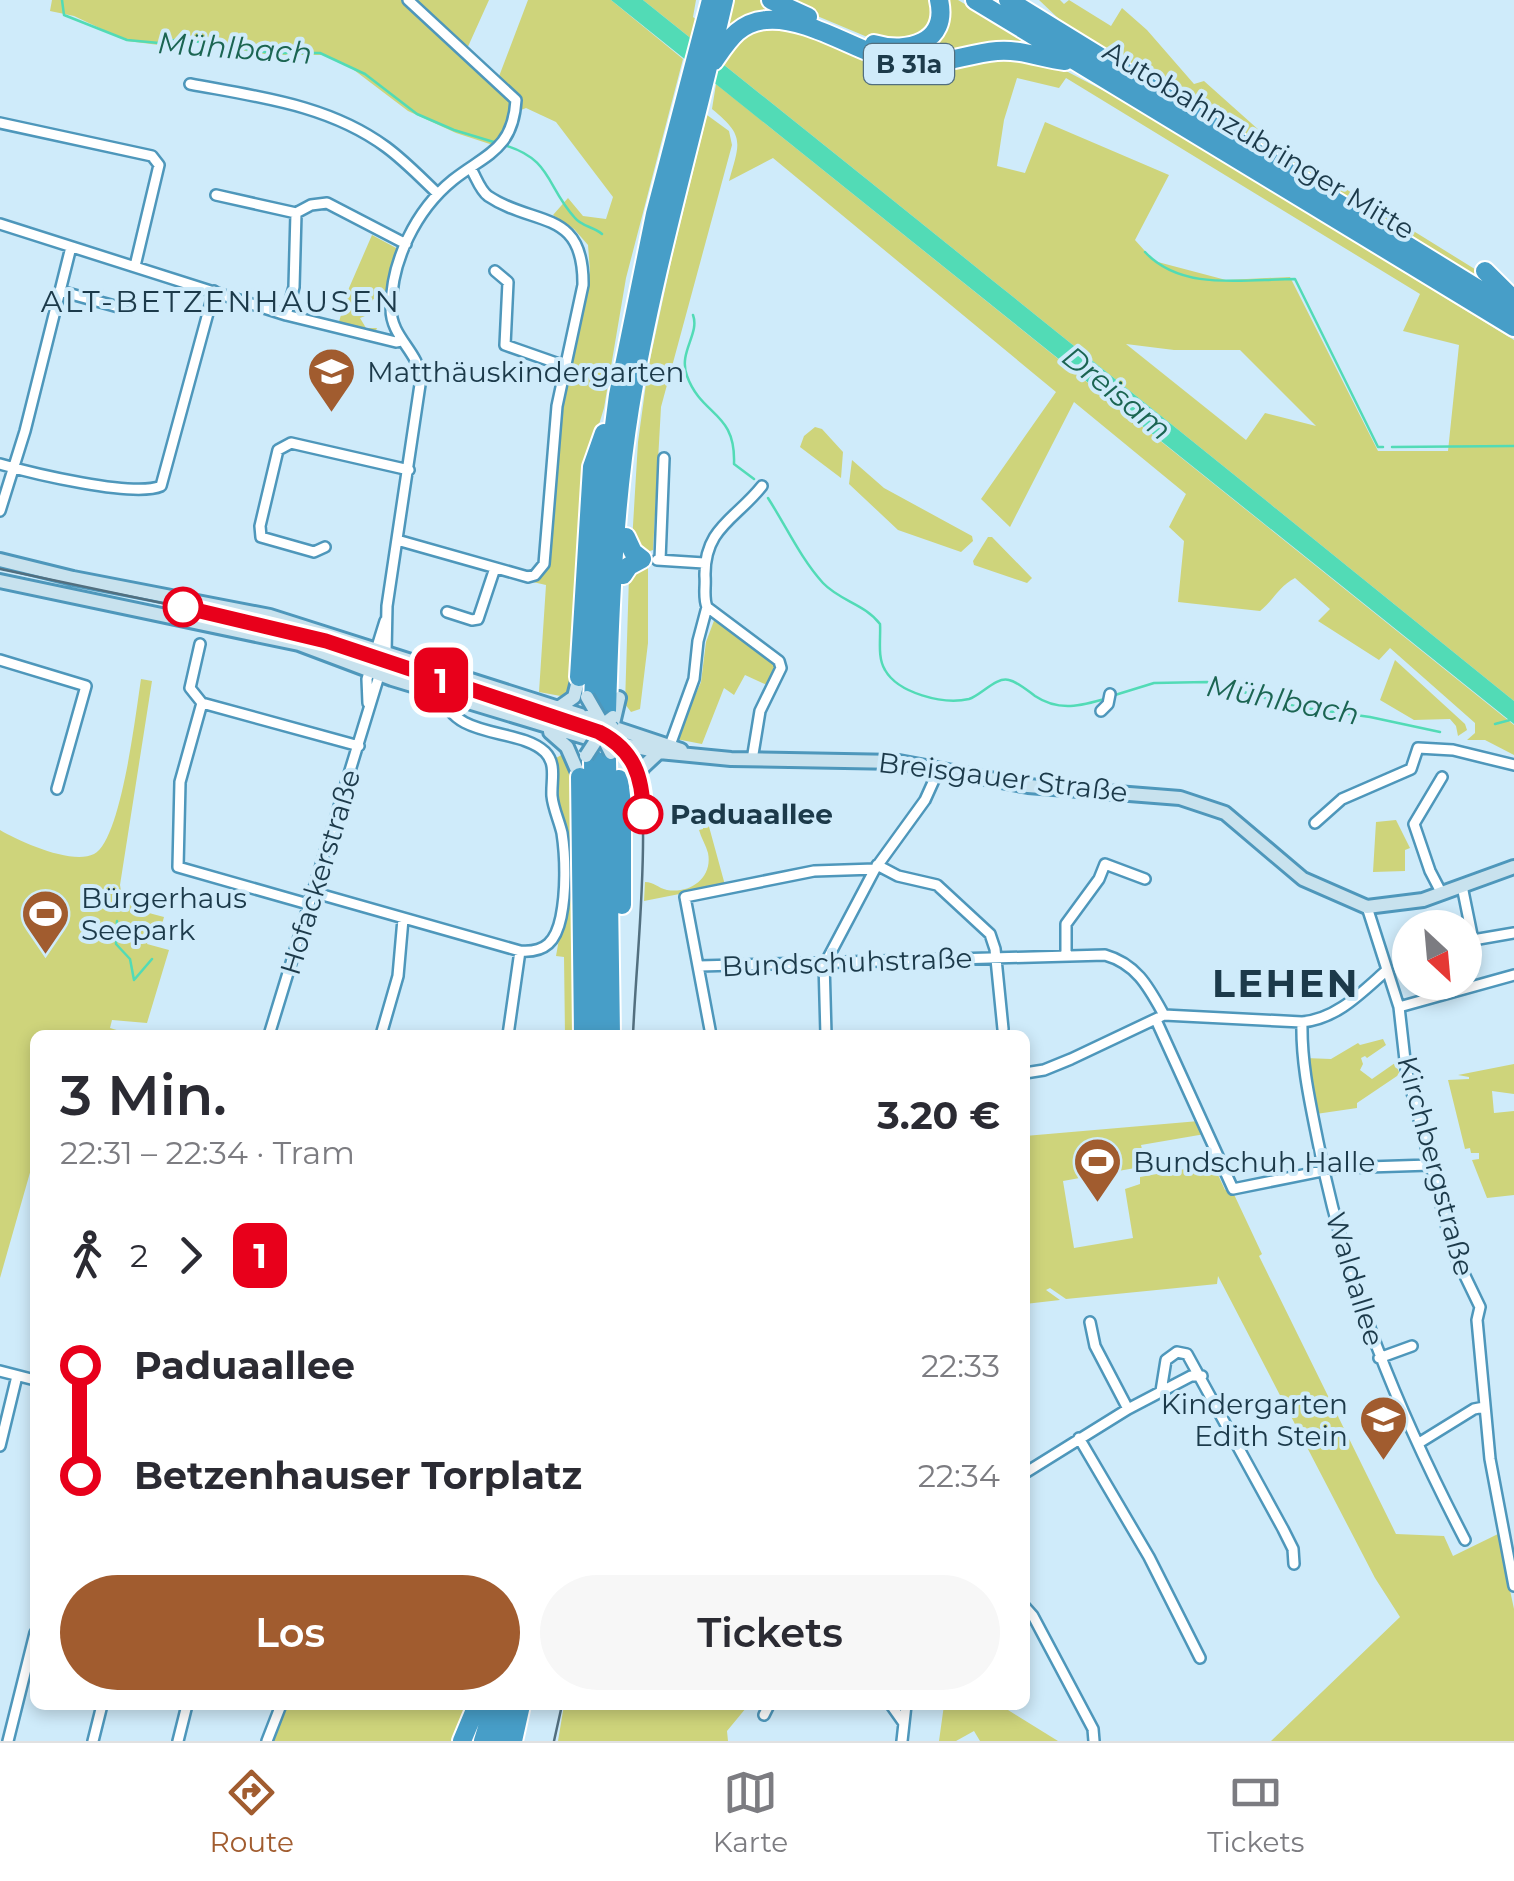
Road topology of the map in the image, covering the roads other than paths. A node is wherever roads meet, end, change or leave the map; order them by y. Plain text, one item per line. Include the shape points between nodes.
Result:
1 (408, 0) edge
2 (724, 0) edge
3 (771, 0) edge
4 (939, 0) edge
5 (975, 0) edge
6 (1008, 0) edge
7 (1034, 0) edge
8 (711, 8) edge
9 (1071, 38) junction
10 (1078, 62) junction
11 (708, 70) junction
12 (190, 84) dead end
13 (690, 103) junction
14 (0, 122) edge
15 (471, 168) junction
16 (438, 194) junction
17 (216, 195) dead end
18 (296, 212) junction
19 (0, 224) edge
20 (406, 244) junction
21 (72, 247) junction
22 (134, 266) junction
23 (494, 271) dead end
24 (1485, 272) dead end
25 (60, 291) junction
26 (214, 292) junction
27 (1514, 300) edge
28 (122, 308) dead end
29 (1514, 311) edge
30 (286, 315) junction
31 (1514, 328) edge
32 (401, 341) junction
33 (565, 366) junction
34 (624, 400) junction
35 (664, 458) dead end
36 (0, 464) edge
37 (15, 468) junction
38 (410, 470) junction
39 (762, 486) dead end
40 (0, 512) edge
41 (626, 537) junction
42 (397, 540) junction
43 (326, 547) dead end
44 (651, 559) junction
45 (0, 560) edge
46 (704, 563) junction
47 (495, 568) junction
48 (623, 575) junction
49 (0, 581) edge
50 (708, 607) junction
51 (447, 612) dead end
52 (200, 644) dead end
53 (0, 660) edge
54 (378, 663) junction
55 (578, 677) junction
56 (443, 695) junction
57 (202, 704) junction
58 (557, 708) junction
59 (544, 727) junction
60 (607, 735) junction
61 (359, 746) junction
62 (666, 750) junction
63 (752, 760) junction
64 (1514, 765) edge
65 (940, 770) junction
66 (580, 778) junction
67 (1442, 778) dead end
68 (57, 789) dead end
69 (1315, 824) dead end
70 (876, 867) junction
71 (1514, 867) edge
72 (1144, 879) dead end
73 (1462, 886) junction
74 (312, 892) junction
75 (1442, 894) junction
76 (308, 904) junction
77 (1367, 908) junction
78 (403, 919) junction
79 (1514, 934) edge
80 (520, 952) junction
81 (1066, 955) junction
82 (996, 957) junction
83 (827, 962) junction
84 (699, 966) junction
85 (1388, 970) junction
86 (1514, 975) edge
87 (1399, 1007) junction
88 (1160, 1018) junction
89 (1302, 1022) junction
90 (1003, 1029) dead end
91 (270, 1030) edge
92 (382, 1030) edge
93 (509, 1030) edge
94 (583, 1030) edge
95 (595, 1030) edge
96 (613, 1030) edge
97 (614, 1030) edge
98 (710, 1030) edge
99 (826, 1030) edge
100 (1030, 1073) edge
101 (1430, 1164) junction
102 (1323, 1170) junction
103 (1090, 1322) dead end
104 (1412, 1346) dead end
105 (1379, 1358) junction
106 (0, 1371) edge
107 (18, 1376) junction
108 (1202, 1376) junction
109 (30, 1379) edge
110 (1161, 1391) junction
111 (1484, 1407) junction
112 (1128, 1408) junction
113 (1079, 1438) junction
114 (1419, 1442) junction
115 (0, 1446) edge
116 (1030, 1470) edge
117 (1465, 1540) dead end
118 (1294, 1564) dead end
119 (1514, 1586) edge
120 (1030, 1613) edge
121 (30, 1654) edge
122 (1200, 1658) dead end
123 (101, 1710) edge
124 (186, 1710) edge
125 (279, 1710) edge
126 (476, 1710) edge
127 (492, 1710) edge
128 (507, 1710) edge
129 (520, 1710) edge
130 (895, 1710) edge
131 (905, 1710) edge
132 (904, 1722) junction
133 (8, 1741) edge
134 (93, 1741) edge
135 (178, 1741) edge
136 (267, 1741) edge
137 (462, 1741) edge
138 (482, 1741) edge
139 (498, 1741) edge
140 (513, 1741) edge
141 (902, 1741) edge
142 (1094, 1741) edge

1 - 15 street, Hofackerstraße via 516,100 502,144
2 - 8 highway
3 - 4 highway via 875,44 903,49 935,30
5 - 10 highway, Autobahnzubringer Mitte / B 31a
6 - 9 highway, Autobahnzubringer Mitte
7 - 9 highway
8 - 11 highway
8 - 13 highway
9 - 29 highway, Autobahnzubringer Mitte
10 - 11 highway, B 31a via 1012,50 904,63 769,19 734,33
10 - 31 highway, Autobahnzubringer Mitte / B 31a
11 - 13 highway
12 - 16 street via 328,115 386,146
13 - 34 highway
14 - 22 street via 157,160
15 - 16 street, Hofackerstraße
15 - 33 street via 488,196 566,230 582,256 583,285
16 - 20 street, Hofackerstraße
17 - 18 street
18 - 20 street via 327,203
18 - 30 street via 294,287
19 - 21 street
20 - 32 street, Hofackerstraße via 391,304
21 - 22 street
21 - 25 street
22 - 26 street
23 - 33 street via 508,282 505,345
24 - 27 highway
25 - 28 street
25 - 37 street
26 - 30 street
26 - 37 street via 161,486 136,489
30 - 32 street
32 - 38 street, Hofackerstraße via 415,356 421,378
33 - 47 street via 544,564 528,577
34 - 41 highway via 634,441
34 - 55 highway via 592,467
34 - 60 highway
35 - 44 street
36 - 37 street
37 - 40 street
38 - 42 street, Hofackerstraße
38 - 43 street via 283,444 262,538 314,552
39 - 46 street via 717,529
41 - 44 highway via 632,552
41 - 48 highway
42 - 47 street
42 - 54 street, Hofackerstraße
44 - 46 street
44 - 48 highway
45 - 54 street via 270,616
46 - 50 street
47 - 51 street via 478,619
48 - 60 highway
49 - 54 street
50 - 62 street via 694,679
50 - 63 street via 779,661
52 - 57 street via 190,688
53 - 68 street via 86,686
54 - 56 street
54 - 58 street, Breisgauer Straße
54 - 61 street, Hofackerstraße
55 - 58 street via 574,697
55 - 60 street
56 - 59 street
56 - 80 street via 458,718 542,748 552,762 563,844 562,910 547,947
57 - 61 street
57 - 76 street via 180,782 178,867
58 - 60 street, Breisgauer Straße
59 - 60 street
59 - 66 street via 567,747
60 - 62 street, Breisgauer Straße
60 - 62 street via 642,767
60 - 66 street
60 - 95 highway
60 - 96 highway
60 - 97 highway via 622,804 622,968
61 - 74 street, Hofackerstraße
62 - 63 street, Breisgauer Straße
63 - 65 street, Breisgauer Straße via 859,759
64 - 69 street via 1418,748 1411,769 1342,800
65 - 70 street
65 - 77 street, Breisgauer Straße via 1205,804 1236,820 1303,878
66 - 94 highway
67 - 75 street via 1414,824
70 - 82 street via 937,885 990,934
70 - 83 street
70 - 84 street via 814,871 685,897
71 - 73 street
72 - 81 street via 1105,864 1066,924
73 - 75 street
73 - 79 street via 1473,940
74 - 76 street, Hofackerstraße
74 - 78 street
75 - 77 street
76 - 91 street, Hofackerstraße
77 - 85 street, Kirchbergstraße
78 - 80 street
78 - 92 street via 398,976
80 - 93 street
81 - 82 street, Bundschuhstraße
81 - 88 street, Bundschuhstraße via 1122,960 1150,989
82 - 83 street, Bundschuhstraße
82 - 90 street, Bundschuhstraße
83 - 84 street, Bundschuhstraße
83 - 99 street
84 - 98 street
85 - 87 street, Kirchbergstraße
85 - 89 street via 1339,1010
86 - 87 street
87 - 101 street, Kirchbergstraße via 1406,1069
88 - 89 street
88 - 100 street
88 - 102 street, Bundschuhstraße via 1234,1189
89 - 102 street, Waldallee via 1301,1059
101 - 102 street
101 - 111 street, Kirchbergstraße via 1453,1251 1480,1308
102 - 105 street, Waldallee
103 - 112 street via 1094,1346
104 - 105 street, Waldallee
105 - 114 street, Waldallee
106 - 107 street
107 - 109 street
107 - 115 street
108 - 110 street
108 - 110 street via 1191,1357 1177,1352 1163,1365
108 - 118 street
110 - 112 street
111 - 114 street
111 - 119 street
112 - 113 street
113 - 116 street
113 - 122 street
114 - 117 street, Waldallee
120 - 142 street
121 - 133 street
123 - 134 street
124 - 135 street
125 - 136 street
126 - 137 highway
127 - 138 highway
128 - 139 highway
129 - 140 highway
130 - 132 street
131 - 132 street
132 - 141 street

